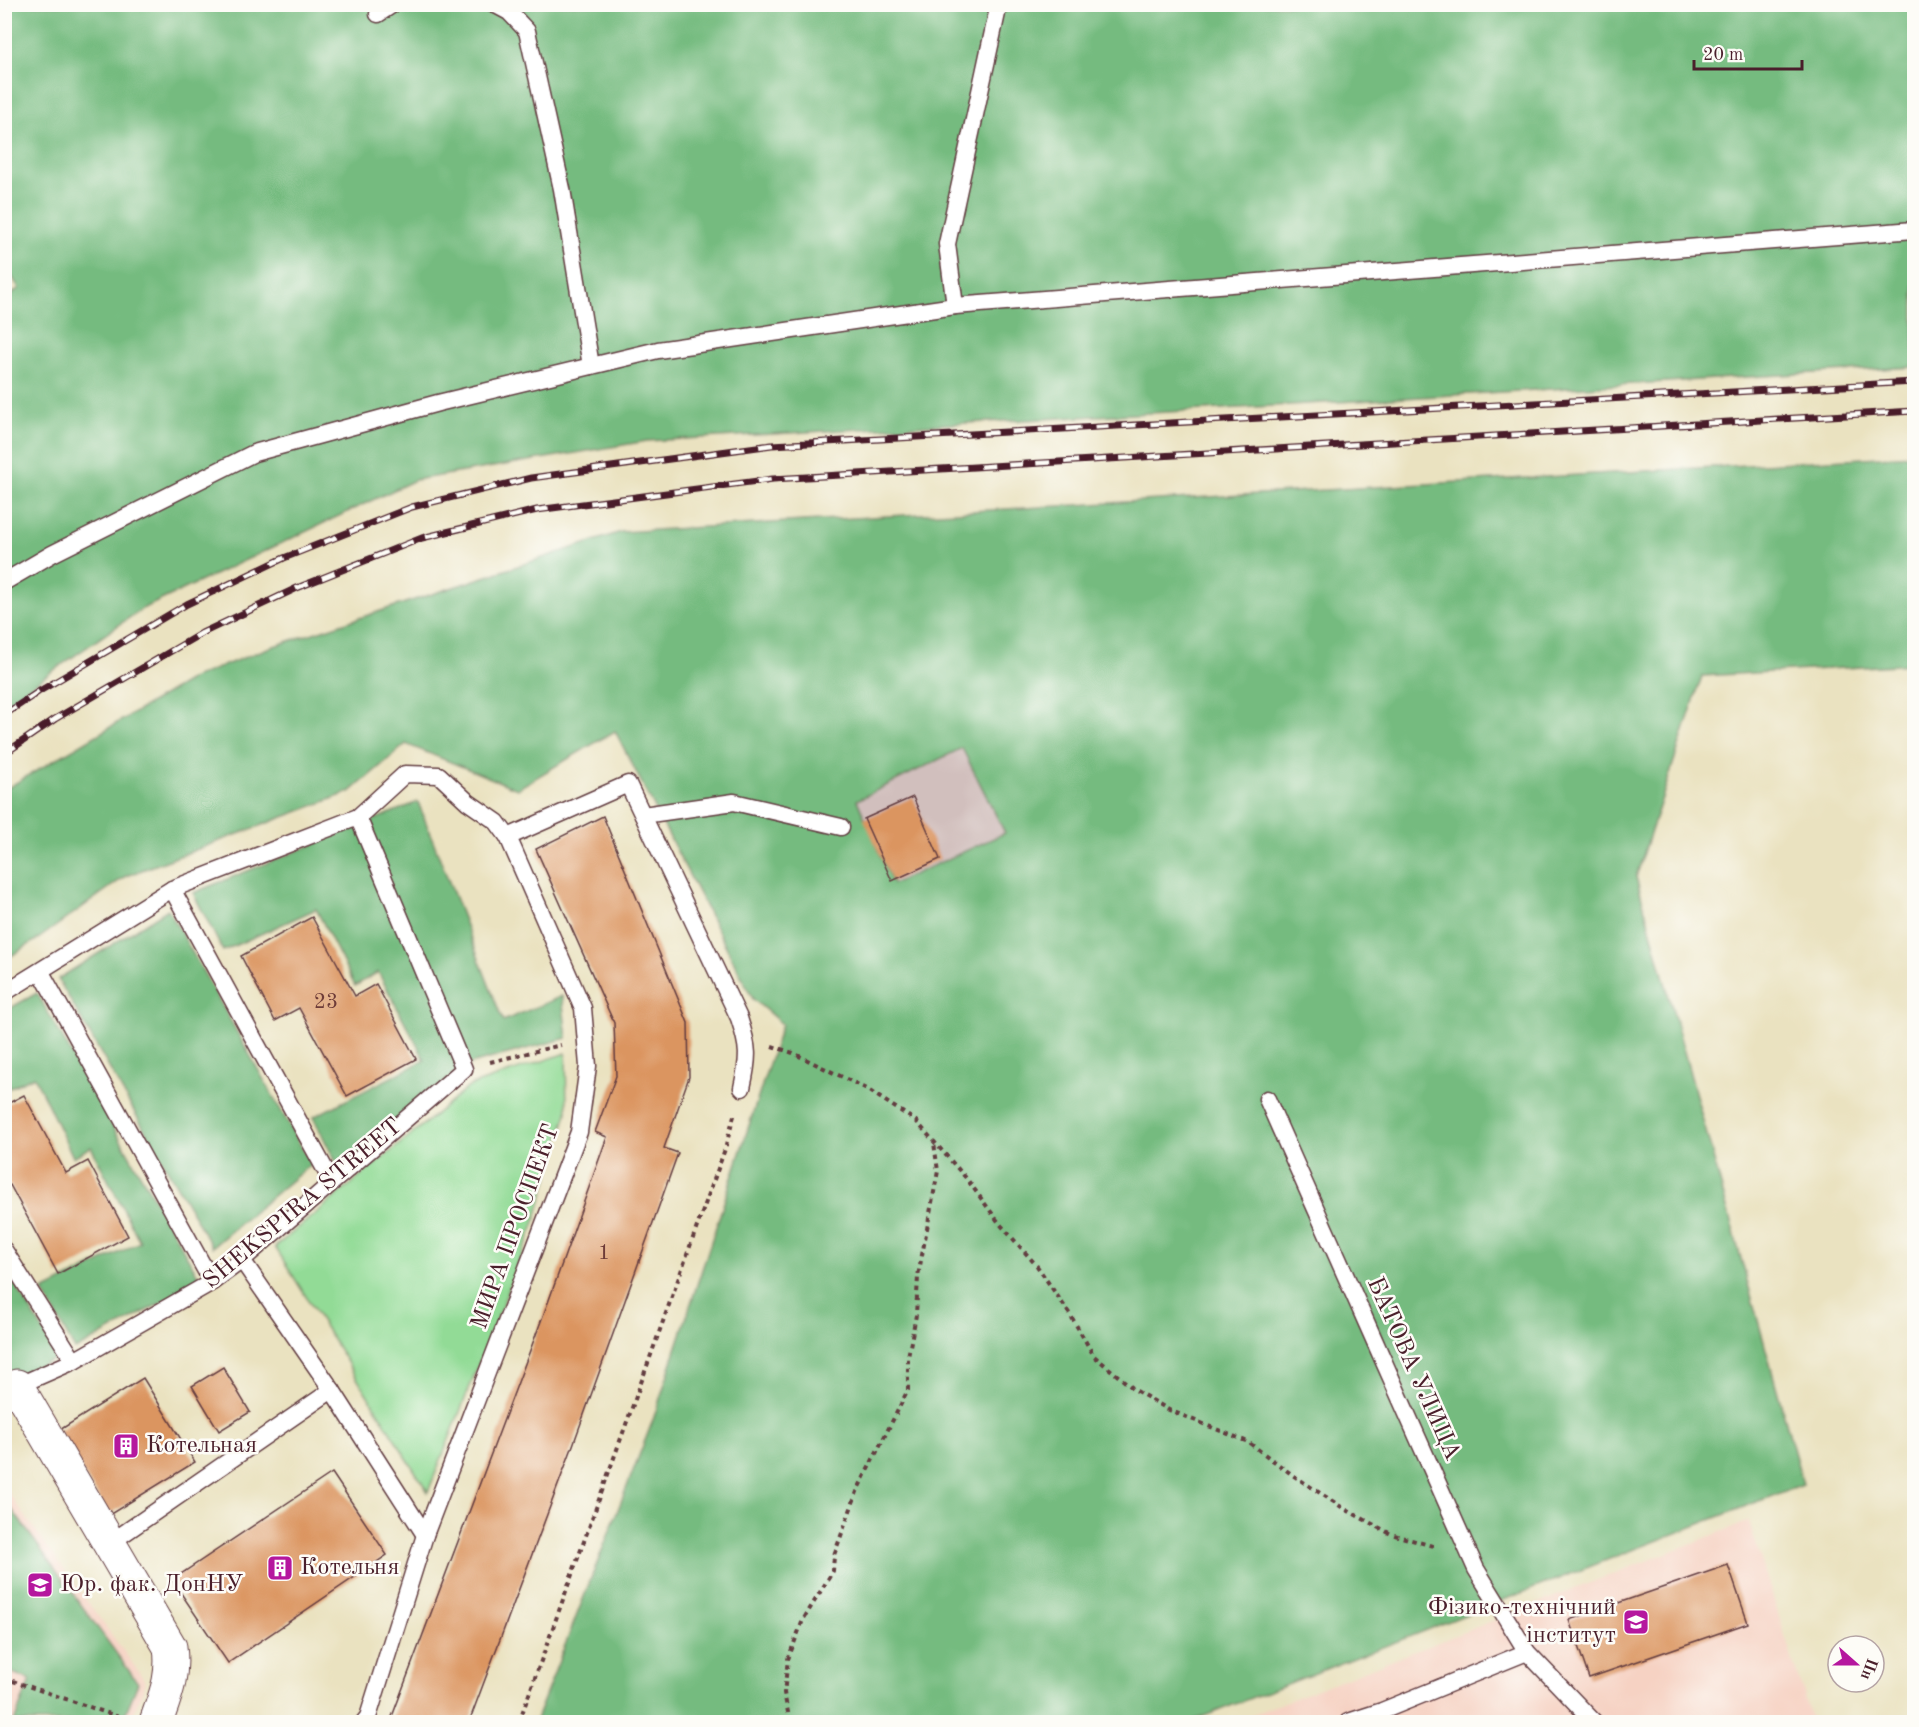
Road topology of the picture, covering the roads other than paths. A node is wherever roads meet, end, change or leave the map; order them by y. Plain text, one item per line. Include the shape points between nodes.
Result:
1 (393, 4) edge
2 (494, 4) edge
3 (999, 4) edge
4 (378, 14) dead end
5 (1914, 230) edge
6 (955, 306) junction
7 (591, 366) junction
8 (4, 582) edge
9 (643, 816) junction
10 (358, 817) junction
11 (841, 827) dead end
12 (508, 837) junction
13 (172, 889) junction
14 (41, 972) junction
15 (4, 993) edge
16 (741, 1088) road end
17 (1267, 1099) dead end
18 (332, 1182) junction
19 (4, 1250) edge
20 (242, 1260) junction
21 (212, 1282) junction
22 (74, 1361) junction
23 (11, 1388) edge
24 (332, 1390) junction
25 (425, 1535) junction
26 (110, 1543) junction
27 (1527, 1652) junction
28 (156, 1722) edge
29 (364, 1722) edge
30 (1348, 1722) edge
31 (1593, 1722) edge

1 - 4 lane
2 - 7 lane via 509,12 527,31 561,189
3 - 6 lane via 947,244
5 - 6 lane
6 - 7 lane via 658,350
7 - 8 lane via 254,453
9 - 11 lane via 734,801
9 - 12 lane via 628,784
9 - 16 lane via 739,1018 748,1062
10 - 12 lane, МИРА ПРОСПЕКТ via 405,774 439,775 497,822
10 - 13 lane
10 - 18 lane, SHEKSPIRA STREET via 464,1069
12 - 25 lane, МИРА ПРОСПЕКТ via 583,1008 588,1066 579,1132
13 - 14 lane
13 - 18 lane
14 - 15 lane
14 - 21 lane
17 - 27 lane, БАТОВА УЛИЦА via 1476,1569
18 - 20 lane, SHEKSPIRA STREET
19 - 22 lane
20 - 21 lane, SHEKSPIRA STREET
20 - 24 lane
21 - 22 lane, SHEKSPIRA STREET
22 - 23 lane, SHEKSPIRA STREET
23 - 26 street
24 - 25 lane
24 - 26 lane
25 - 29 lane, МИРА ПРОСПЕКТ
26 - 28 street via 170,1647 170,1682
27 - 30 lane
27 - 31 lane, БАТОВА УЛИЦА

